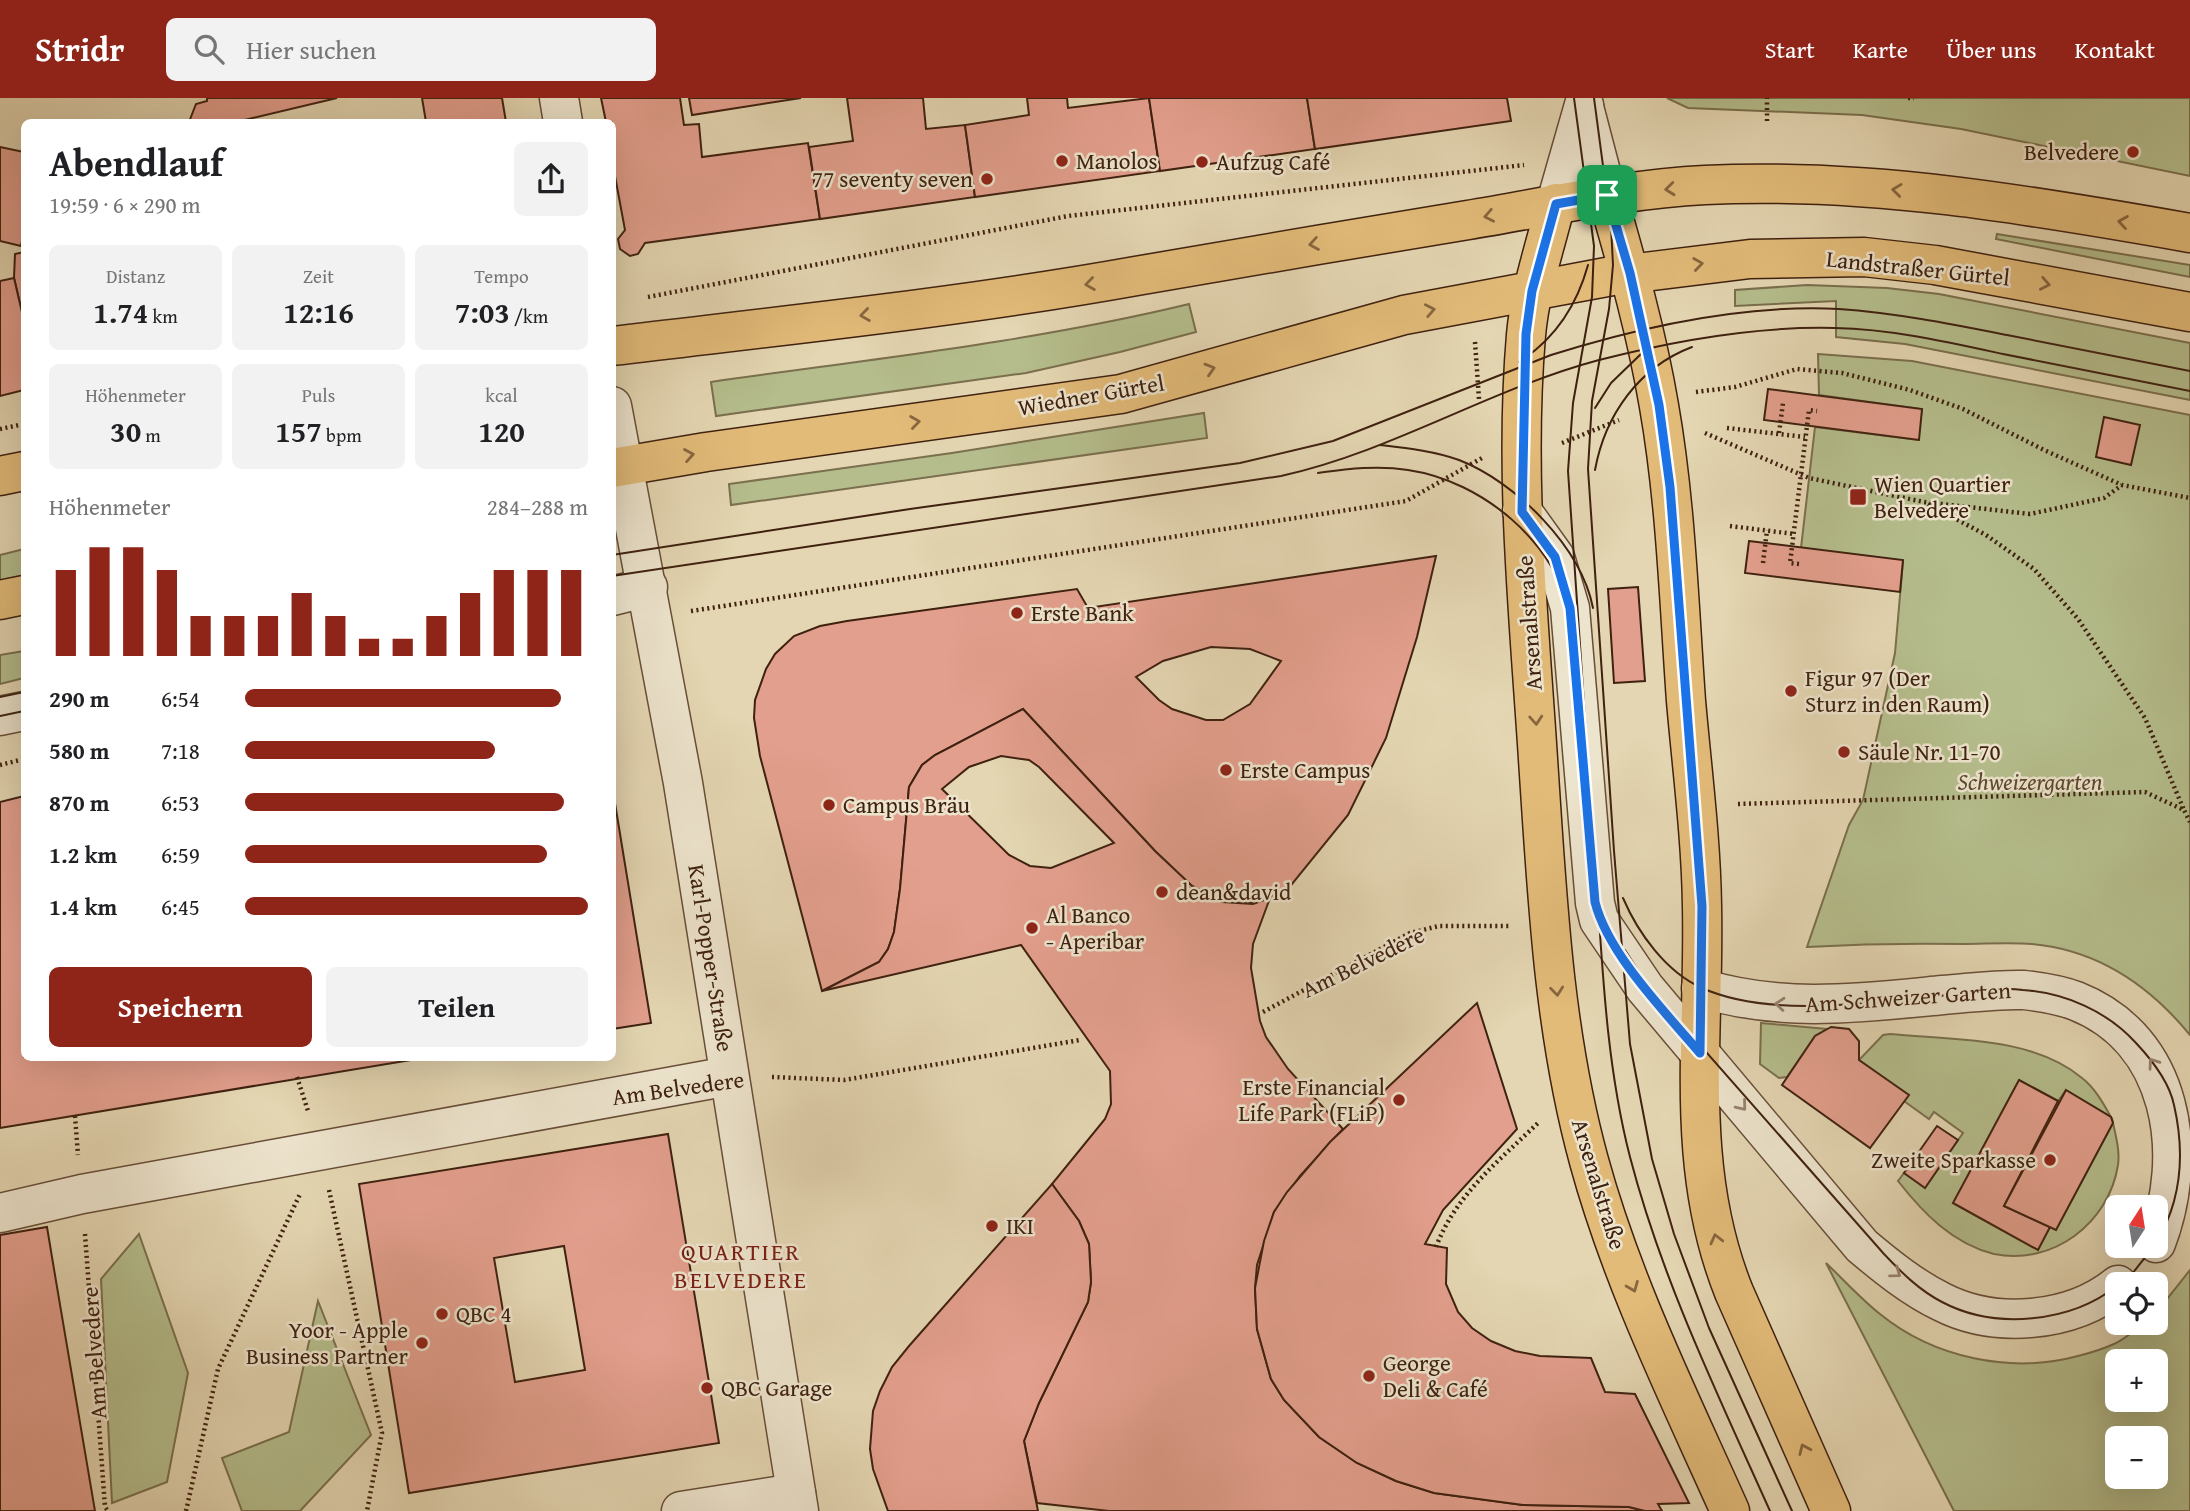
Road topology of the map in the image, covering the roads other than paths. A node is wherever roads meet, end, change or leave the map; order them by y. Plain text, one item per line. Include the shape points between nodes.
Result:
1 (559, 98) edge
2 (1583, 101) edge
3 (562, 119) edge
4 (1607, 195) junction
5 (1556, 204) junction
6 (2190, 233) edge
7 (1616, 275) junction
8 (1532, 291) junction
9 (2190, 312) edge
10 (616, 346) edge
11 (617, 467) edge
12 (21, 472) edge
13 (0, 476) edge
14 (1522, 512) junction
15 (21, 596) edge
16 (0, 600) edge
17 (638, 600) edge
18 (21, 712) edge
19 (0, 716) edge
20 (1701, 988) junction
21 (1700, 1053) junction
22 (729, 1076) junction
23 (0, 1213) edge
24 (2168, 1221) edge
25 (2144, 1258) edge
26 (2133, 1272) edge
27 (2105, 1292) edge
28 (797, 1502) edge
29 (681, 1511) edge
30 (1730, 1511) edge
31 (1831, 1511) edge

1 - 3 street
2 - 4 street, Arsenalstraße
2 - 5 street, Arsenalstraße
4 - 5 main road
6 -> 4 main road via 1887,189 1738,184
4 - 7 main road, Arsenalstraße
5 - 8 main road, Arsenalstraße
5 -> 10 main road via 1106,281
7 - 8 main road, Wiedner Gürtel
7 -> 9 main road, Landstraßer Gürtel via 1750,259 1864,257 1994,274
7 - 20 main road, Arsenalstraße via 1659,405 1670,487 1702,906
11 -> 8 main road, Wiedner Gürtel via 1121,394 1404,315
8 - 14 main road, Arsenalstraße via 1526,334
11 - 17 street, Karl-Popper-Straße
12 - 13 main road
14 - 21 street, Am Schweizer Garten via 1555,557 1570,608 1599,920 1645,988
14 -> 30 main road, Arsenalstraße via 1550,923 1572,1090 1589,1163 1615,1241
15 - 16 main road
17 - 22 street, Karl-Popper-Straße via 683,783
18 - 19 street
20 - 21 main road, Arsenalstraße
24 -> 20 street, Am Schweizer Garten via 2181,1165 2173,1099 2153,1061 2129,1035 2088,1007 2024,989 1797,1005 1751,1001
21 -> 27 street, Am Schweizer Garten via 1862,1246 1944,1303 1998,1318 2031,1318 2059,1314
31 -> 21 main road, Arsenalstraße via 1720,1257 1702,1171
22 - 23 street, Am Belvedere via 82,1194
22 - 28 street, Karl-Popper-Straße
25 - 26 street, Am Schweizer Garten
28 - 29 street

